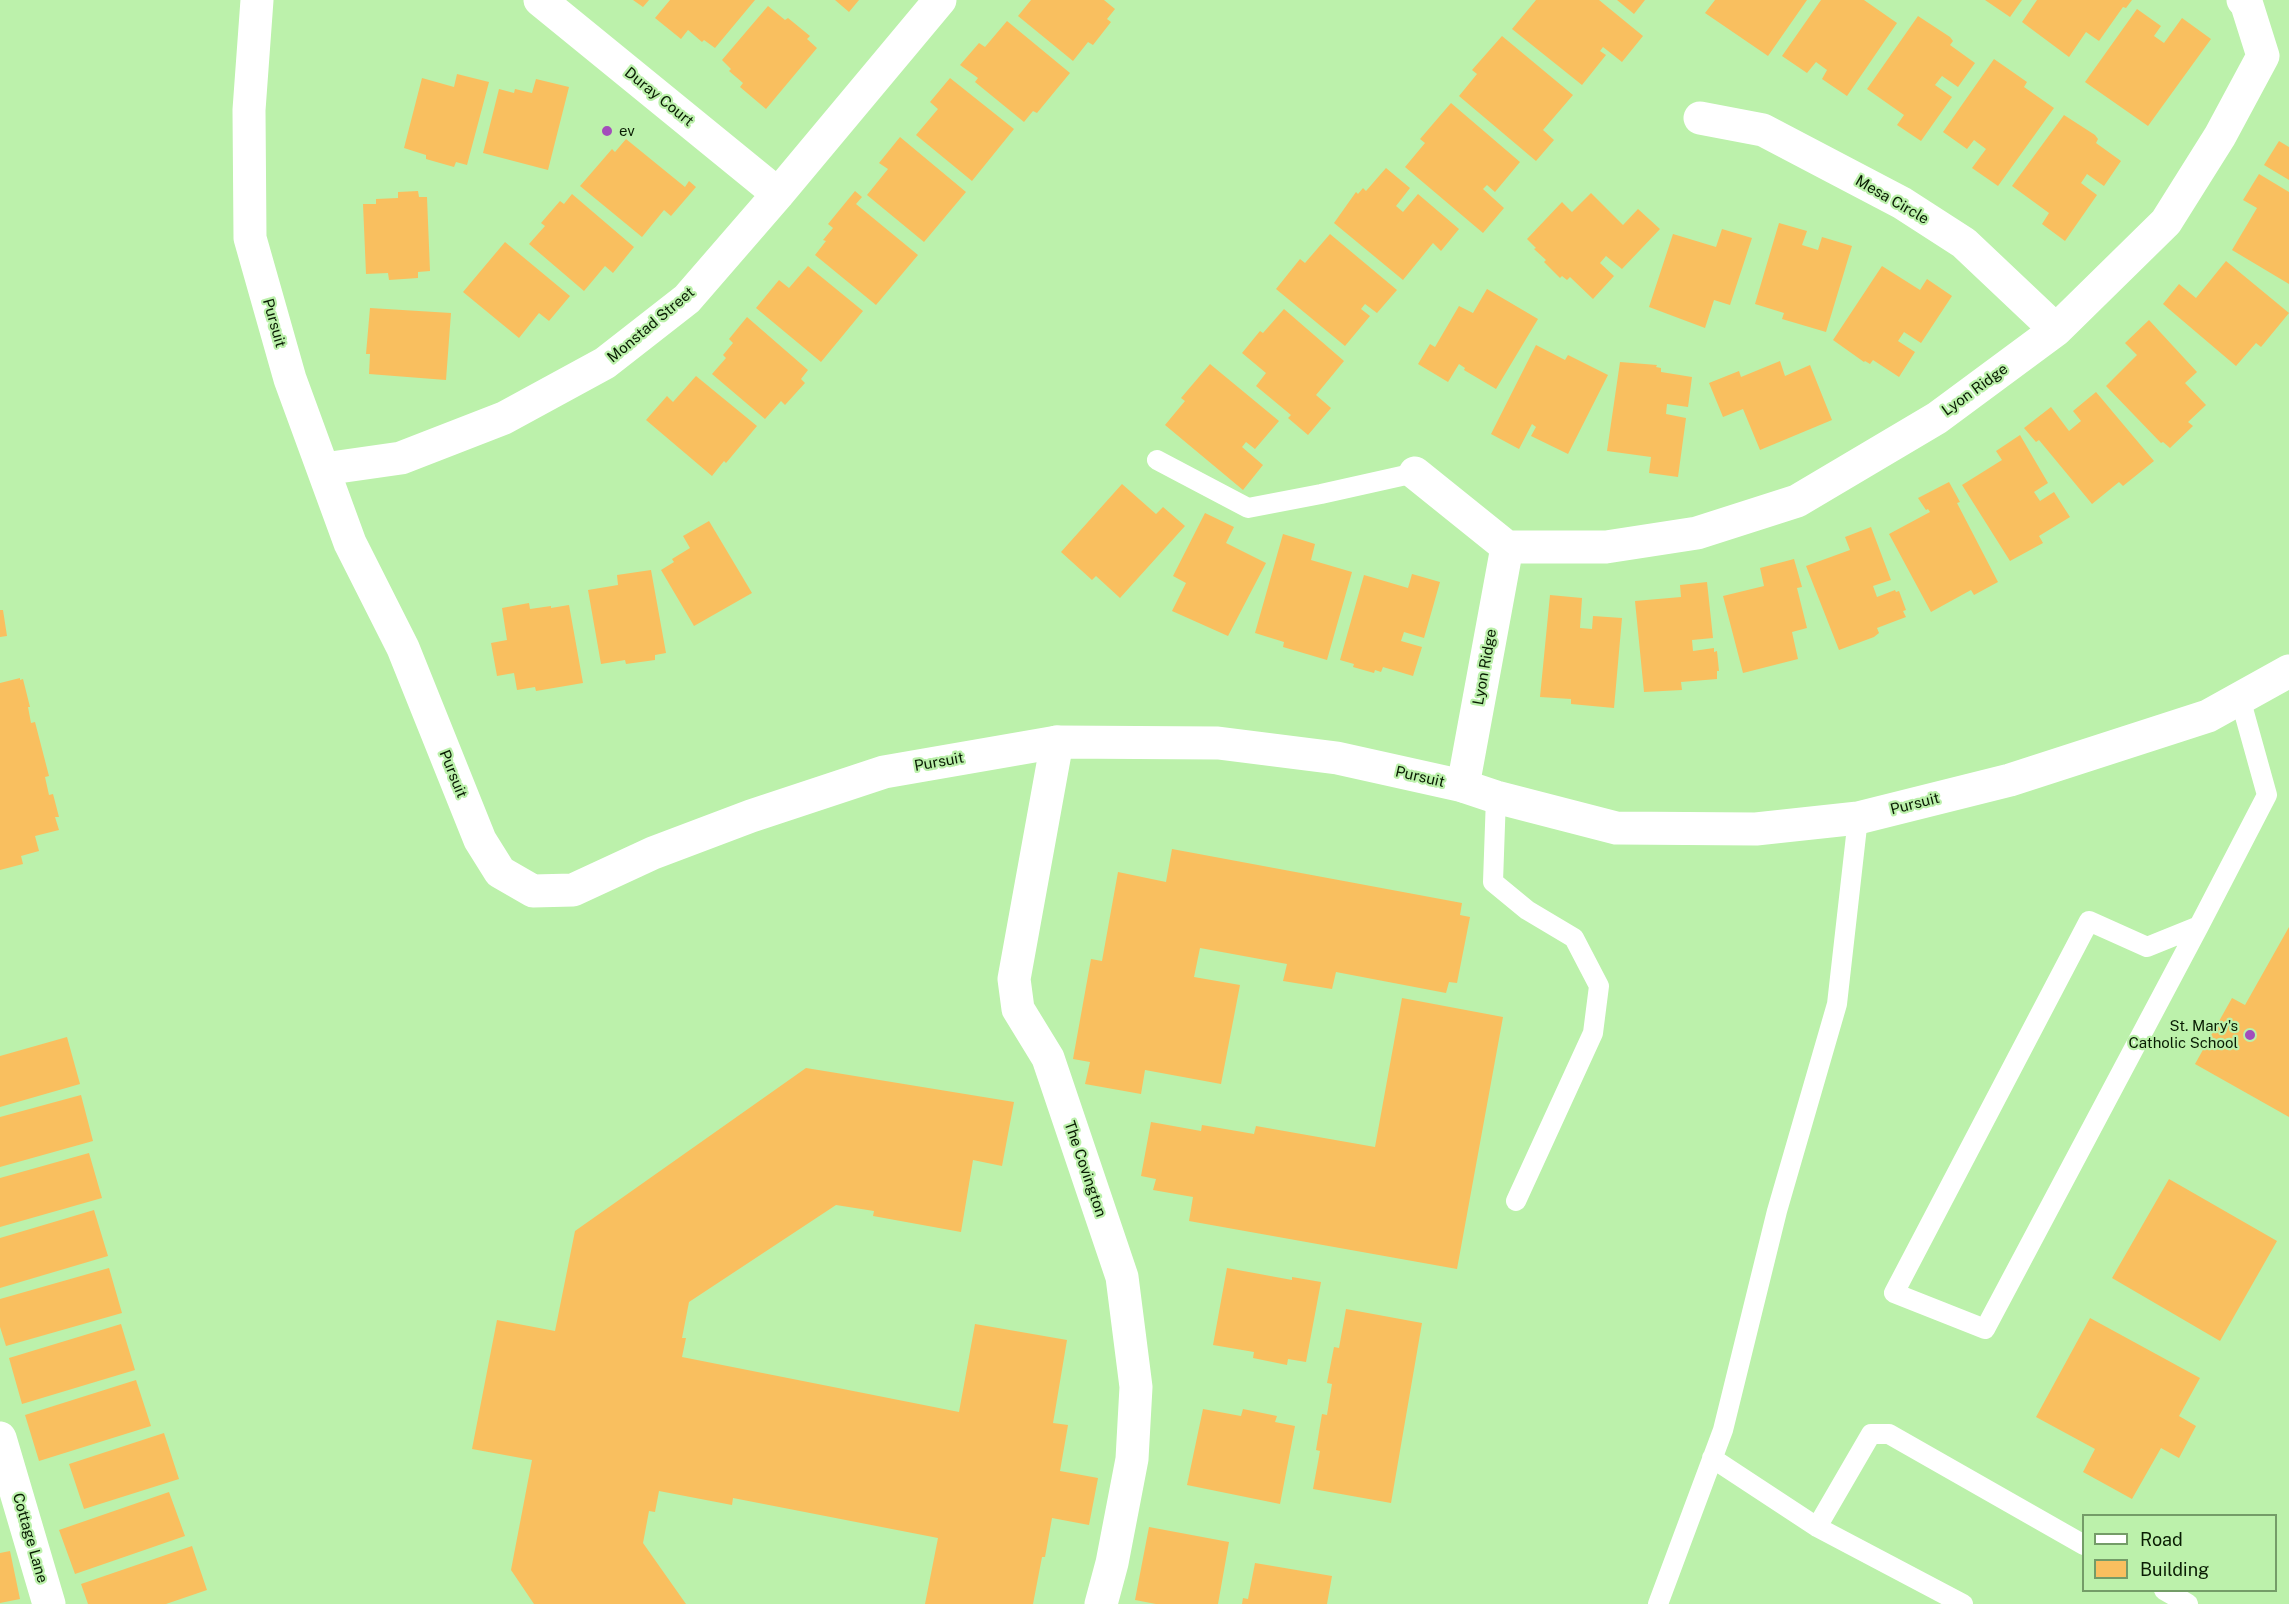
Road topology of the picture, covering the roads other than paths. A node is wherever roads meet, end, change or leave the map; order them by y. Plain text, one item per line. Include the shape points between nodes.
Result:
1 (257, 0) edge
2 (540, 0) edge
3 (940, 0) edge
4 (2243, 0) edge
5 (1700, 117) dead end
6 (778, 194) junction
7 (2056, 330) junction
8 (1157, 460) dead end
9 (324, 469) junction
10 (1414, 473) joint
11 (1506, 547) junction
12 (2289, 671) edge
13 (2240, 698) junction
14 (1057, 742) junction
15 (1463, 786) junction
16 (1496, 797) junction
17 (1858, 819) junction
18 (2199, 926) junction
19 (1516, 1201) dead end
20 (0, 1438) edge
21 (1712, 1458) junction
22 (1817, 1527) junction
23 (2082, 1544) edge
24 (2167, 1592) edge
25 (49, 1604) edge
26 (1101, 1604) edge
27 (1658, 1604) edge
28 (1963, 1604) edge
29 (2188, 1604) edge

1 - 9 street, Pursuit via 249,111 250,238 290,379
2 - 6 street, Duray Court
3 - 6 street, Monstad Street
4 - 7 street, Lyon Ridge via 2263,56 2220,136 2166,222
5 - 7 street, Mesa Circle via 1763,130 1902,203 1964,243
6 - 9 street, Monstad Street via 687,299 605,363 504,418 401,458
7 - 11 street, Lyon Ridge via 1937,418 1797,501 1697,533 1606,547
8 - 10 lane via 1248,508
9 - 14 street, Pursuit via 350,543 404,648 480,840 500,872 532,891 573,890 664,849 884,772
10 - 11 street
11 - 15 street, Lyon Ridge
12 - 13 street, Pursuit
13 - 17 street, Pursuit via 2208,716 2021,777
13 - 18 lane via 2267,795
14 - 15 street, Pursuit via 1218,743 1337,758
14 - 26 street, The Covington via 1014,979 1018,1009 1048,1058 1122,1277 1136,1387 1132,1459
15 - 16 street, Pursuit
16 - 17 street, Pursuit via 1616,828 1756,829
16 - 19 lane via 1493,882 1527,910 1574,938 1599,986 1593,1033
17 - 21 lane via 1837,1004 1777,1211 1723,1430
18 - 18 lane via 1985,1329 1894,1293 2089,921 2147,947
20 - 25 street, Cottage Lane
21 - 22 lane
21 - 27 lane
22 - 23 lane via 1870,1434 1889,1434
22 - 28 lane
24 - 29 lane

